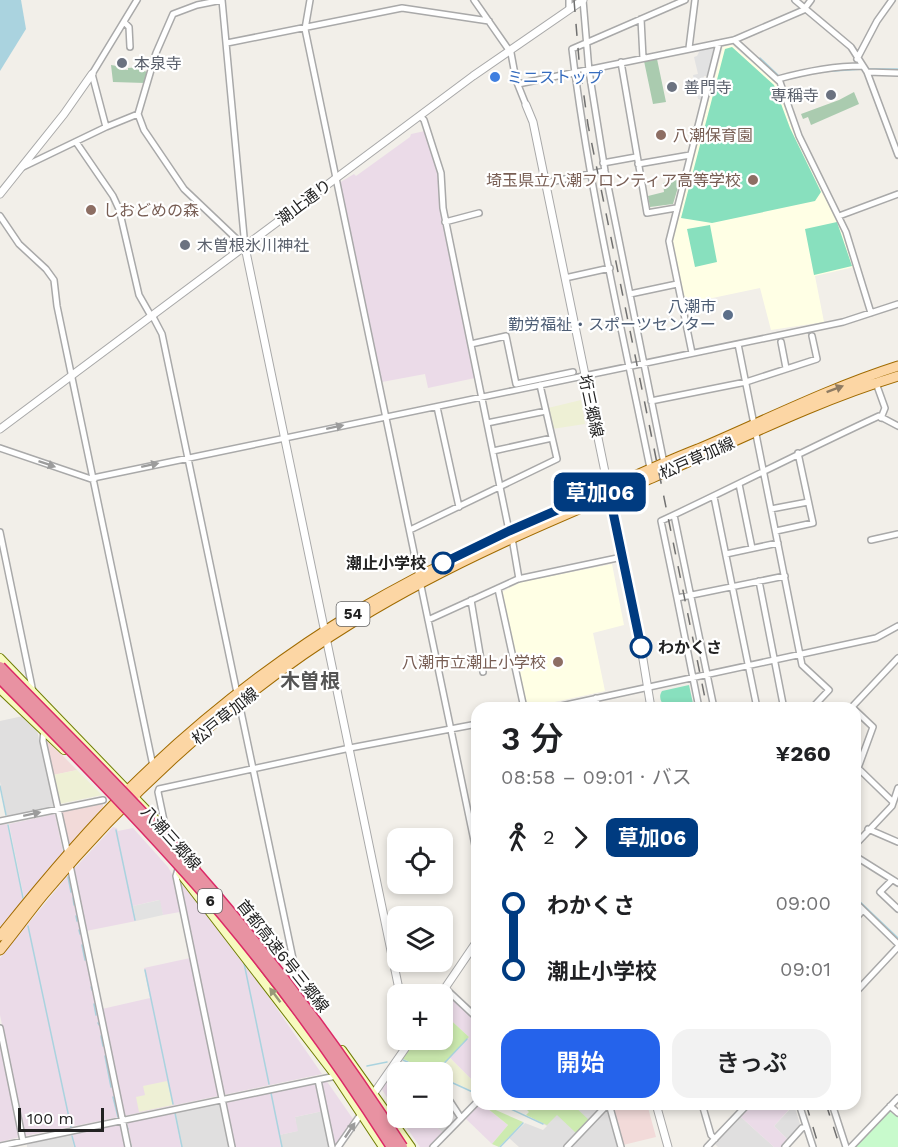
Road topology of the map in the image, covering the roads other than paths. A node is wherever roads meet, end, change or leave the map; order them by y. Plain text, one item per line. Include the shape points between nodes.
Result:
1 (137, 0) edge
2 (222, 0) edge
3 (310, 0) edge
4 (405, 0) edge
5 (474, 0) edge
6 (583, 0) edge
7 (685, 0) edge
8 (695, 0) edge
9 (795, 0) edge
10 (811, 0) edge
11 (892, 0) edge
12 (569, 4) edge
13 (402, 8) junction
14 (805, 8) junction
15 (641, 19) junction
16 (489, 21) junction
17 (124, 22) junction
18 (305, 29) junction
19 (734, 40) junction
20 (719, 43) junction
21 (227, 44) junction
22 (586, 45) junction
23 (130, 47) dead end
24 (689, 48) junction
25 (509, 50) junction
26 (643, 58) junction
27 (857, 59) junction
28 (621, 62) junction
29 (865, 69) junction
30 (589, 70) junction
31 (575, 72) junction
32 (898, 73) edge
33 (92, 74) junction
34 (778, 79) junction
35 (518, 84) junction
36 (526, 105) joint
37 (138, 114) junction
38 (420, 116) junction
39 (106, 127) junction
40 (76, 142) junction
41 (898, 154) edge
42 (690, 155) junction
43 (636, 157) junction
44 (603, 163) junction
45 (638, 164) junction
46 (22, 168) junction
47 (604, 171) junction
48 (591, 174) junction
49 (336, 178) junction
50 (545, 183) junction
51 (0, 194) edge
52 (898, 194) edge
53 (676, 208) junction
54 (479, 213) dead end
55 (0, 216) edge
56 (839, 216) junction
57 (445, 222) junction
58 (245, 247) junction
59 (610, 268) junction
60 (565, 278) junction
61 (677, 284) junction
62 (630, 294) junction
63 (898, 304) edge
64 (871, 313) junction
65 (152, 316) junction
66 (812, 336) dead end
67 (781, 342) dead end
68 (471, 344) junction
69 (738, 344) junction
70 (692, 353) junction
71 (643, 363) junction
72 (898, 366) edge
73 (630, 367) junction
74 (786, 368) junction
75 (573, 372) dead end
76 (72, 375) junction
77 (585, 375) junction
78 (898, 376) edge
79 (746, 382) junction
80 (876, 383) junction
81 (540, 386) junction
82 (517, 387) junction
83 (482, 398) junction
84 (651, 401) junction
85 (437, 407) junction
86 (546, 411) junction
87 (386, 417) junction
88 (881, 417) junction
89 (487, 423) junction
90 (898, 426) edge
91 (756, 428) junction
92 (0, 429) edge
93 (285, 438) junction
94 (552, 438) junction
95 (0, 448) edge
96 (493, 451) junction
97 (798, 453) junction
98 (188, 457) junction
99 (663, 463) junction
100 (650, 468) junction
101 (764, 471) junction
102 (93, 479) junction
103 (739, 484) junction
104 (500, 487) junction
105 (609, 492) junction
106 (714, 497) junction
107 (808, 502) junction
108 (459, 507) junction
109 (771, 509) junction
110 (674, 515) junction
111 (410, 530) junction
112 (776, 531) junction
113 (0, 532) edge
114 (898, 534) edge
115 (510, 535) junction
116 (871, 540) dead end
117 (778, 543) junction
118 (752, 548) junction
119 (726, 554) junction
120 (622, 557) junction
121 (785, 576) junction
122 (420, 579) junction
123 (519, 579) junction
124 (759, 581) junction
125 (733, 587) junction
126 (498, 589) junction
127 (691, 595) junction
128 (677, 598) junction
129 (471, 600) junction
130 (428, 620) junction
131 (898, 626) edge
132 (326, 636) junction
133 (800, 654) junction
134 (0, 658) edge
135 (898, 658) edge
136 (774, 659) junction
137 (749, 665) junction
138 (0, 667) edge
139 (483, 672) dead end
140 (707, 674) junction
141 (692, 677) junction
142 (0, 678) edge
143 (649, 687) junction
144 (0, 688) edge
145 (33, 693) junction
146 (596, 698) junction
147 (238, 699) junction
148 (523, 702) edge
149 (578, 702) edge
150 (597, 702) edge
151 (650, 702) edge
152 (698, 702) edge
153 (713, 702) edge
154 (756, 702) edge
155 (783, 702) edge
156 (818, 702) edge
157 (858, 702) edge
158 (52, 713) junction
159 (861, 716) edge
160 (471, 725) edge
161 (41, 728) junction
162 (451, 729) junction
163 (350, 748) junction
164 (861, 760) edge
165 (153, 766) junction
166 (253, 769) junction
167 (861, 771) edge
168 (898, 788) edge
169 (125, 799) junction
170 (103, 800) dead end
171 (893, 802) junction
172 (58, 809) junction
173 (0, 821) edge
174 (471, 826) edge
175 (868, 829) junction
176 (166, 830) junction
177 (861, 838) edge
178 (898, 842) edge
179 (188, 855) junction
180 (69, 860) junction
181 (861, 860) edge
182 (177, 869) junction
183 (892, 880) junction
184 (898, 884) edge
185 (898, 909) edge
186 (863, 910) joint
187 (861, 912) edge
188 (0, 936) edge
189 (898, 946) edge
190 (0, 950) edge
191 (471, 950) edge
192 (398, 984) edge
193 (448, 984) edge
194 (861, 986) edge
195 (297, 990) junction
196 (453, 999) edge
197 (471, 1013) edge
198 (0, 1028) edge
199 (304, 1034) junction
200 (403, 1050) edge
201 (336, 1076) junction
202 (318, 1080) junction
203 (374, 1093) junction
204 (898, 1098) edge
205 (222, 1099) junction
206 (453, 1106) edge
207 (890, 1106) junction
208 (471, 1108) edge
209 (603, 1110) edge
210 (611, 1110) edge
211 (658, 1110) edge
212 (704, 1110) edge
213 (742, 1110) edge
214 (801, 1110) edge
215 (834, 1110) edge
216 (898, 1113) edge
217 (361, 1114) junction
218 (461, 1118) junction
219 (122, 1120) junction
220 (807, 1127) junction
221 (715, 1139) junction
222 (24, 1143) edge
223 (0, 1146) edge
224 (128, 1147) edge
225 (232, 1147) edge
226 (332, 1147) edge
227 (338, 1147) edge
228 (383, 1147) edge
229 (393, 1147) edge
230 (402, 1147) edge
231 (411, 1147) edge
232 (433, 1147) edge
233 (567, 1147) edge
234 (621, 1147) edge
235 (668, 1147) edge
236 (707, 1147) edge
237 (785, 1147) edge
238 (813, 1147) edge
239 (846, 1147) edge
240 (851, 1147) edge

1 - 17 street
2 - 21 street
2 - 37 street via 172,14
3 - 18 street
4 - 13 street
5 - 16 street
6 - 12 street, 潮止通り
6 - 22 street
7 - 15 street
8 - 24 street
9 - 14 street
10 - 14 street
11 - 27 street
12 - 25 street, 潮止通り
13 - 16 street
13 - 18 street
14 - 19 street
14 - 27 street via 851,47
15 - 22 street
15 - 26 street
16 - 25 street
17 - 23 street via 129,27
17 - 33 street
18 - 21 street
18 - 49 street
19 - 20 street
19 - 34 street
20 - 24 street
20 - 42 street
21 - 58 street
22 - 30 street
22 - 31 street via 572,49
24 - 26 street
25 - 35 street
25 - 38 street, 潮止通り
26 - 28 street
27 - 29 street
28 - 30 street
28 - 43 street
29 - 32 street
29 - 34 street via 839,66
29 - 41 street
30 - 31 street
30 - 44 street
31 - 35 street
31 - 48 street
33 - 39 street
33 - 46 street
34 - 56 street via 799,135
35 - 36 street
36 - 50 street, 垳三郷線
37 - 39 street
37 - 58 street via 144,130 183,189
38 - 49 street, 潮止通り
38 - 57 street via 441,173
39 - 40 street
40 - 46 street
40 - 65 street via 119,209 139,296
42 - 45 street
42 - 53 street
43 - 44 street
43 - 45 street
44 - 47 street
45 - 53 street via 647,213
46 - 51 street
47 - 48 street
47 - 62 street
48 - 50 street
48 - 59 street
49 - 58 street, 潮止通り
49 - 87 street
50 - 60 street, 垳三郷線
52 - 56 street
53 - 61 street via 669,241
54 - 57 street
55 - 76 street via 19,244 54,280
56 - 64 street
57 - 68 street
58 - 65 street, 潮止通り
58 - 93 street
59 - 60 street
59 - 73 street
60 - 77 street, 垳三郷線
61 - 62 street
61 - 70 street
62 - 71 street
63 - 64 street
64 - 69 street
65 - 76 street, 潮止通り
65 - 98 street via 162,334
66 - 74 street via 817,359
67 - 74 street
68 - 82 street via 506,336
68 - 83 street
69 - 70 street
69 - 79 street
70 - 71 street
71 - 73 street
71 - 84 street
91 -> 72 main road, 松戸草加線 / 54 via 822,394
73 - 77 street
73 - 100 street
74 - 79 street
75 - 82 street
76 - 92 street, 潮止通り
76 - 102 street
77 - 81 street
77 - 105 street, 垳三郷線
78 - 80 main road, 松戸草加線 / 54
79 - 84 street
79 - 91 street
80 - 88 street via 885,408
80 - 91 main road, 松戸草加線 / 54
81 - 82 street
81 - 86 street
82 - 83 street
83 - 85 street
83 - 89 street
84 - 99 street
85 - 87 street
85 - 108 street
86 - 89 street
86 - 94 street
93 -> 87 street
87 - 111 street
88 - 90 street
88 - 97 street
89 - 96 street
91 - 99 main road, 松戸草加線 / 54
91 - 101 street
91 - 105 main road, 松戸草加線 / 54
93 - 98 street
93 - 132 street
94 - 96 street
94 - 104 street via 557,459
95 -> 102 street
96 - 104 street
97 - 101 street
97 - 107 street
102 -> 98 street
98 - 147 street
99 - 100 main road, 松戸草加線 / 54
100 - 105 main road, 松戸草加線 / 54
101 - 103 street
101 - 109 street
102 - 165 street
103 - 106 street
103 - 118 street
104 - 108 street
104 - 115 street
105 - 115 main road, 松戸草加線 / 54
105 - 120 street, 垳三郷線
106 - 110 street
106 - 119 street
107 - 109 street
107 - 112 street via 813,523
108 - 111 street
109 - 112 street
110 - 127 street
110 - 128 street via 661,521
111 - 122 street
112 - 117 street
113 - 145 street
114 - 116 street
115 - 122 main road, 松戸草加線 / 54
115 - 123 street
117 - 118 street
117 - 121 street
118 - 119 street
119 - 125 street
120 - 123 street
120 - 143 street, 垳三郷線
121 - 124 street
121 - 133 street
122 - 130 street
122 - 132 main road, 松戸草加線 / 54
123 - 126 street
124 - 125 street
124 - 136 street
125 - 127 street
125 - 137 street
126 - 129 street
126 - 148 street
127 - 128 street
127 - 140 street
128 - 141 street
129 - 130 street
129 - 139 street
130 - 162 street
131 - 133 street via 876,638
132 - 147 main road, 松戸草加線 / 54
132 - 163 street
133 - 136 street
133 - 156 street via 802,665 829,690
134 - 145 main road, 八潮三郷線
135 - 157 street
136 - 137 street
136 - 155 street
137 - 140 street
137 - 154 street
138 - 230 highway, 首都高速6号三郷線 / 6, bridge via 133,803 236,919 340,1055
140 - 141 street
140 - 153 street
141 - 143 street
141 - 152 street
142 - 229 highway, 首都高速6号三郷線 / 6, bridge via 127,808 225,918 307,1023
143 - 146 street
143 - 151 street, 垳三郷線
144 - 161 main road, 八潮三郷線
145 - 158 main road, 八潮三郷線
146 - 149 street
146 - 150 street
147 - 165 main road, 松戸草加線 / 54
147 - 166 street
147 - 169 main road, 松戸草加線 / 54
158 - 161 street
158 - 169 main road, 八潮三郷線
159 - 164 street via 873,727
160 - 162 street
161 - 169 main road, 八潮三郷線
161 - 172 street
162 - 163 street
162 - 174 street
163 - 166 street
163 - 192 street
165 - 169 main road, 松戸草加線 / 54
166 - 176 street via 159,789
166 - 195 street
167 - 171 street
168 - 171 street
169 - 176 main road, 八潮三郷線
169 - 180 main road, 松戸草加線 / 54
169 - 182 main road, 八潮三郷線
170 - 172 street
171 - 175 street
173 -> 172 street
172 - 180 street
175 - 177 street
175 - 178 street
176 - 179 main road, 八潮三郷線
179 - 182 street
179 - 195 main road, 八潮三郷線
180 - 188 main road, 松戸草加線 / 54
180 - 190 main road, 松戸草加線 / 54
180 - 219 street
181 - 183 street
199 -> 182 main road, 八潮三郷線
182 - 205 street
183 - 184 street
183 - 185 street via 880,892
186 - 187 street
186 - 189 street
189 - 194 street
191 - 193 street
195 - 199 main road
195 - 203 main road, 八潮三郷線
196 - 197 street
198 - 222 street
199 - 201 main road, 八潮三郷線
200 - 203 street
201 - 202 street
201 - 217 main road, 八潮三郷線
202 - 205 street
202 - 226 street
203 - 217 street
203 - 231 main road, 八潮三郷線
204 - 207 street
205 - 219 street
205 - 225 street
206 - 218 street
207 - 216 street
207 - 240 street
208 - 218 street
209 - 233 street
210 - 234 street
211 - 235 street
212 - 221 street
213 - 221 street
214 - 220 street
215 - 239 street
227 -> 217 street
217 - 228 main road, 八潮三郷線
218 - 232 street
219 - 222 street
219 - 224 street
220 - 237 street
220 - 238 street
221 - 236 street
222 - 223 street

